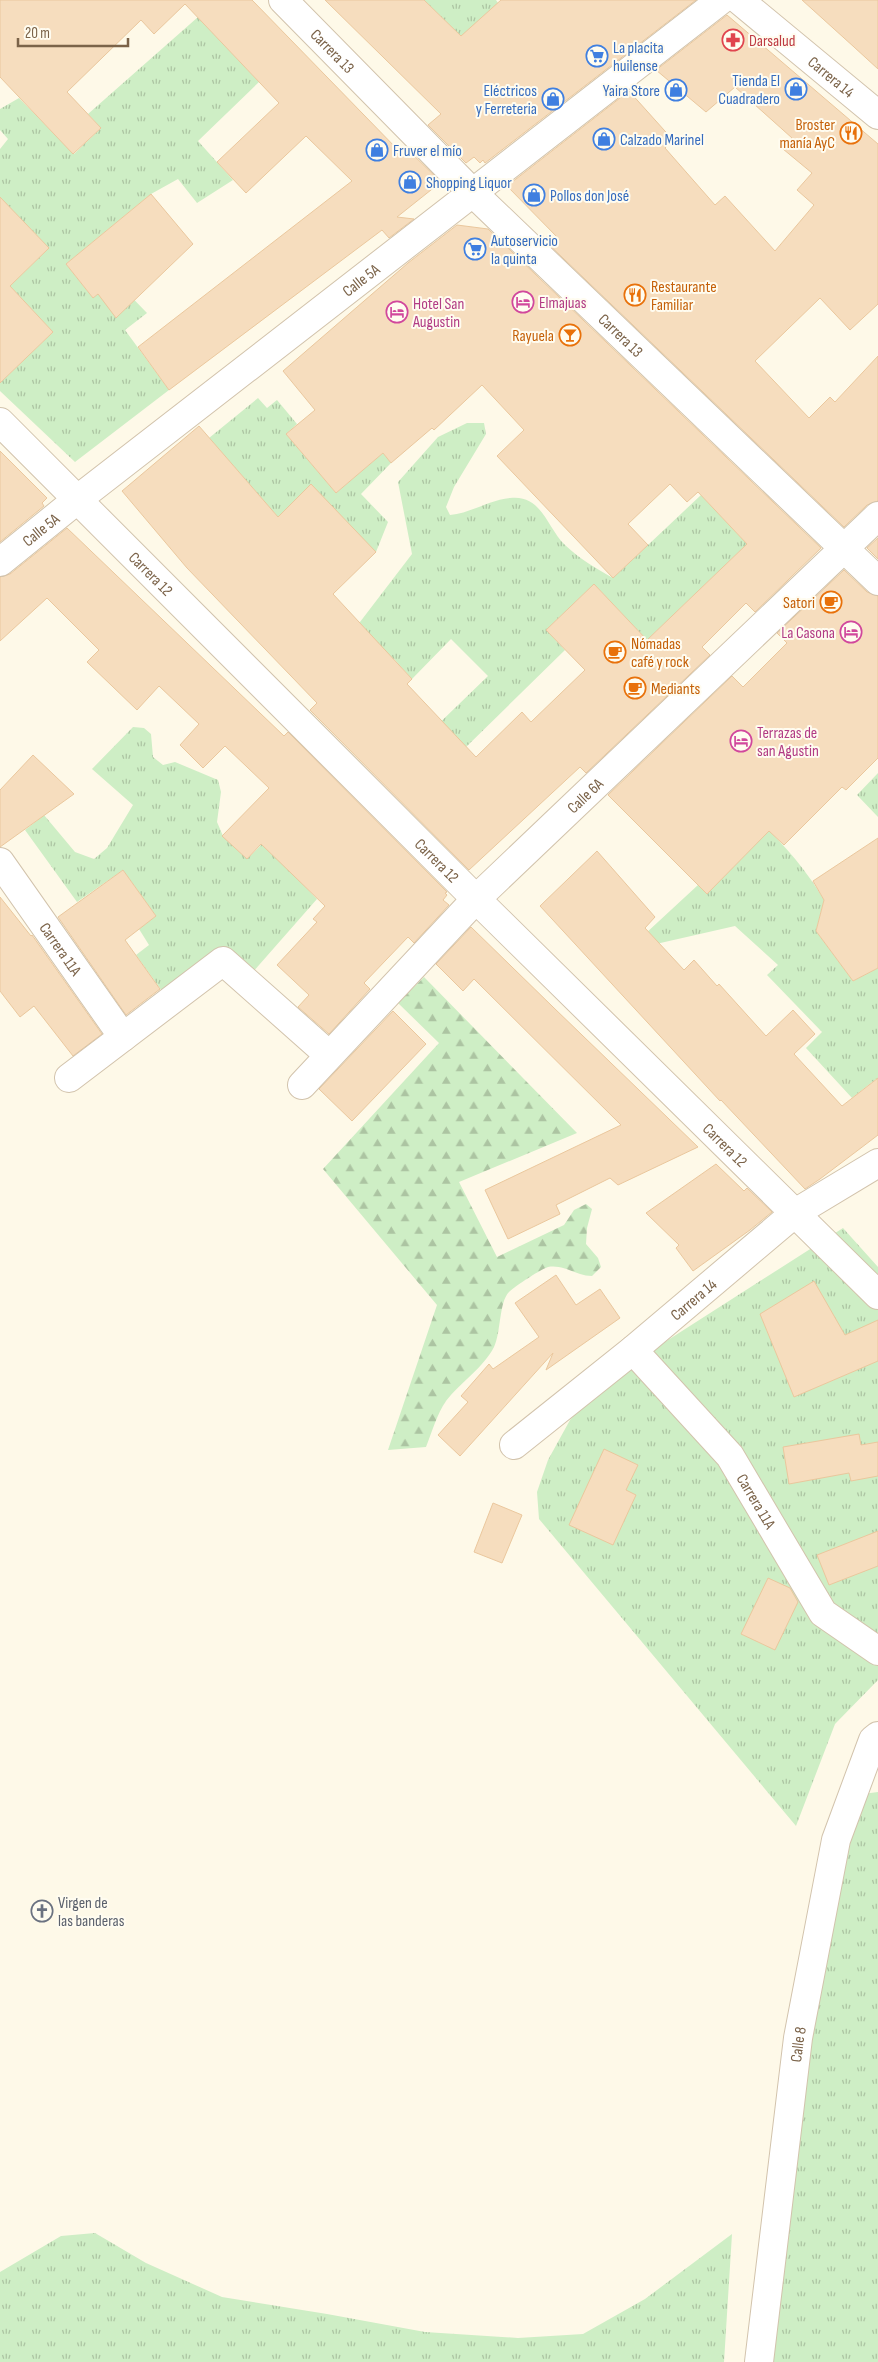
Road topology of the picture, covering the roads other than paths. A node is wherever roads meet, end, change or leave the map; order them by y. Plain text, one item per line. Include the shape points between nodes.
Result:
1 (283, 0) edge
2 (721, 0) edge
3 (739, 0) edge
4 (878, 115) edge
5 (472, 192) junction
6 (0, 422) edge
7 (78, 499) junction
8 (878, 516) edge
9 (844, 547) junction
10 (0, 562) edge
11 (878, 581) edge
12 (0, 862) edge
13 (476, 900) junction
14 (123, 1037) junction
15 (330, 1056) junction
16 (69, 1078) dead end
17 (302, 1085) dead end
18 (878, 1163) edge
19 (796, 1213) junction
20 (878, 1295) edge
21 (633, 1350) junction
22 (514, 1445) dead end
23 (878, 1651) edge
24 (878, 1736) edge
25 (760, 2362) edge

1 - 5 street, Carrera 13
2 - 5 street, Calle 5A
3 - 4 street, Carrera 14
5 - 7 street, Calle 5A
5 - 9 street, Carrera 13
6 - 7 street, Carrera 12
7 - 10 street, Calle 5A
7 - 13 street, Carrera 12
8 - 9 street, Calle 6A
9 - 11 street, Carrera 13
9 - 13 street, Calle 6A
12 - 14 street, Carrera 11A
13 - 15 street, Calle 6A
13 - 19 street, Carrera 12
14 - 15 street via 223,960
14 - 16 street
15 - 17 street, Calle 6A
18 - 19 street, Carrera 14
19 - 20 street, Carrera 12
19 - 21 street, Carrera 14
21 - 22 street, Carrera 14
21 - 23 street, Carrera 11A via 730,1456 823,1613
24 - 25 street, Calle 8 via 873,1740 836,1840 798,2038

